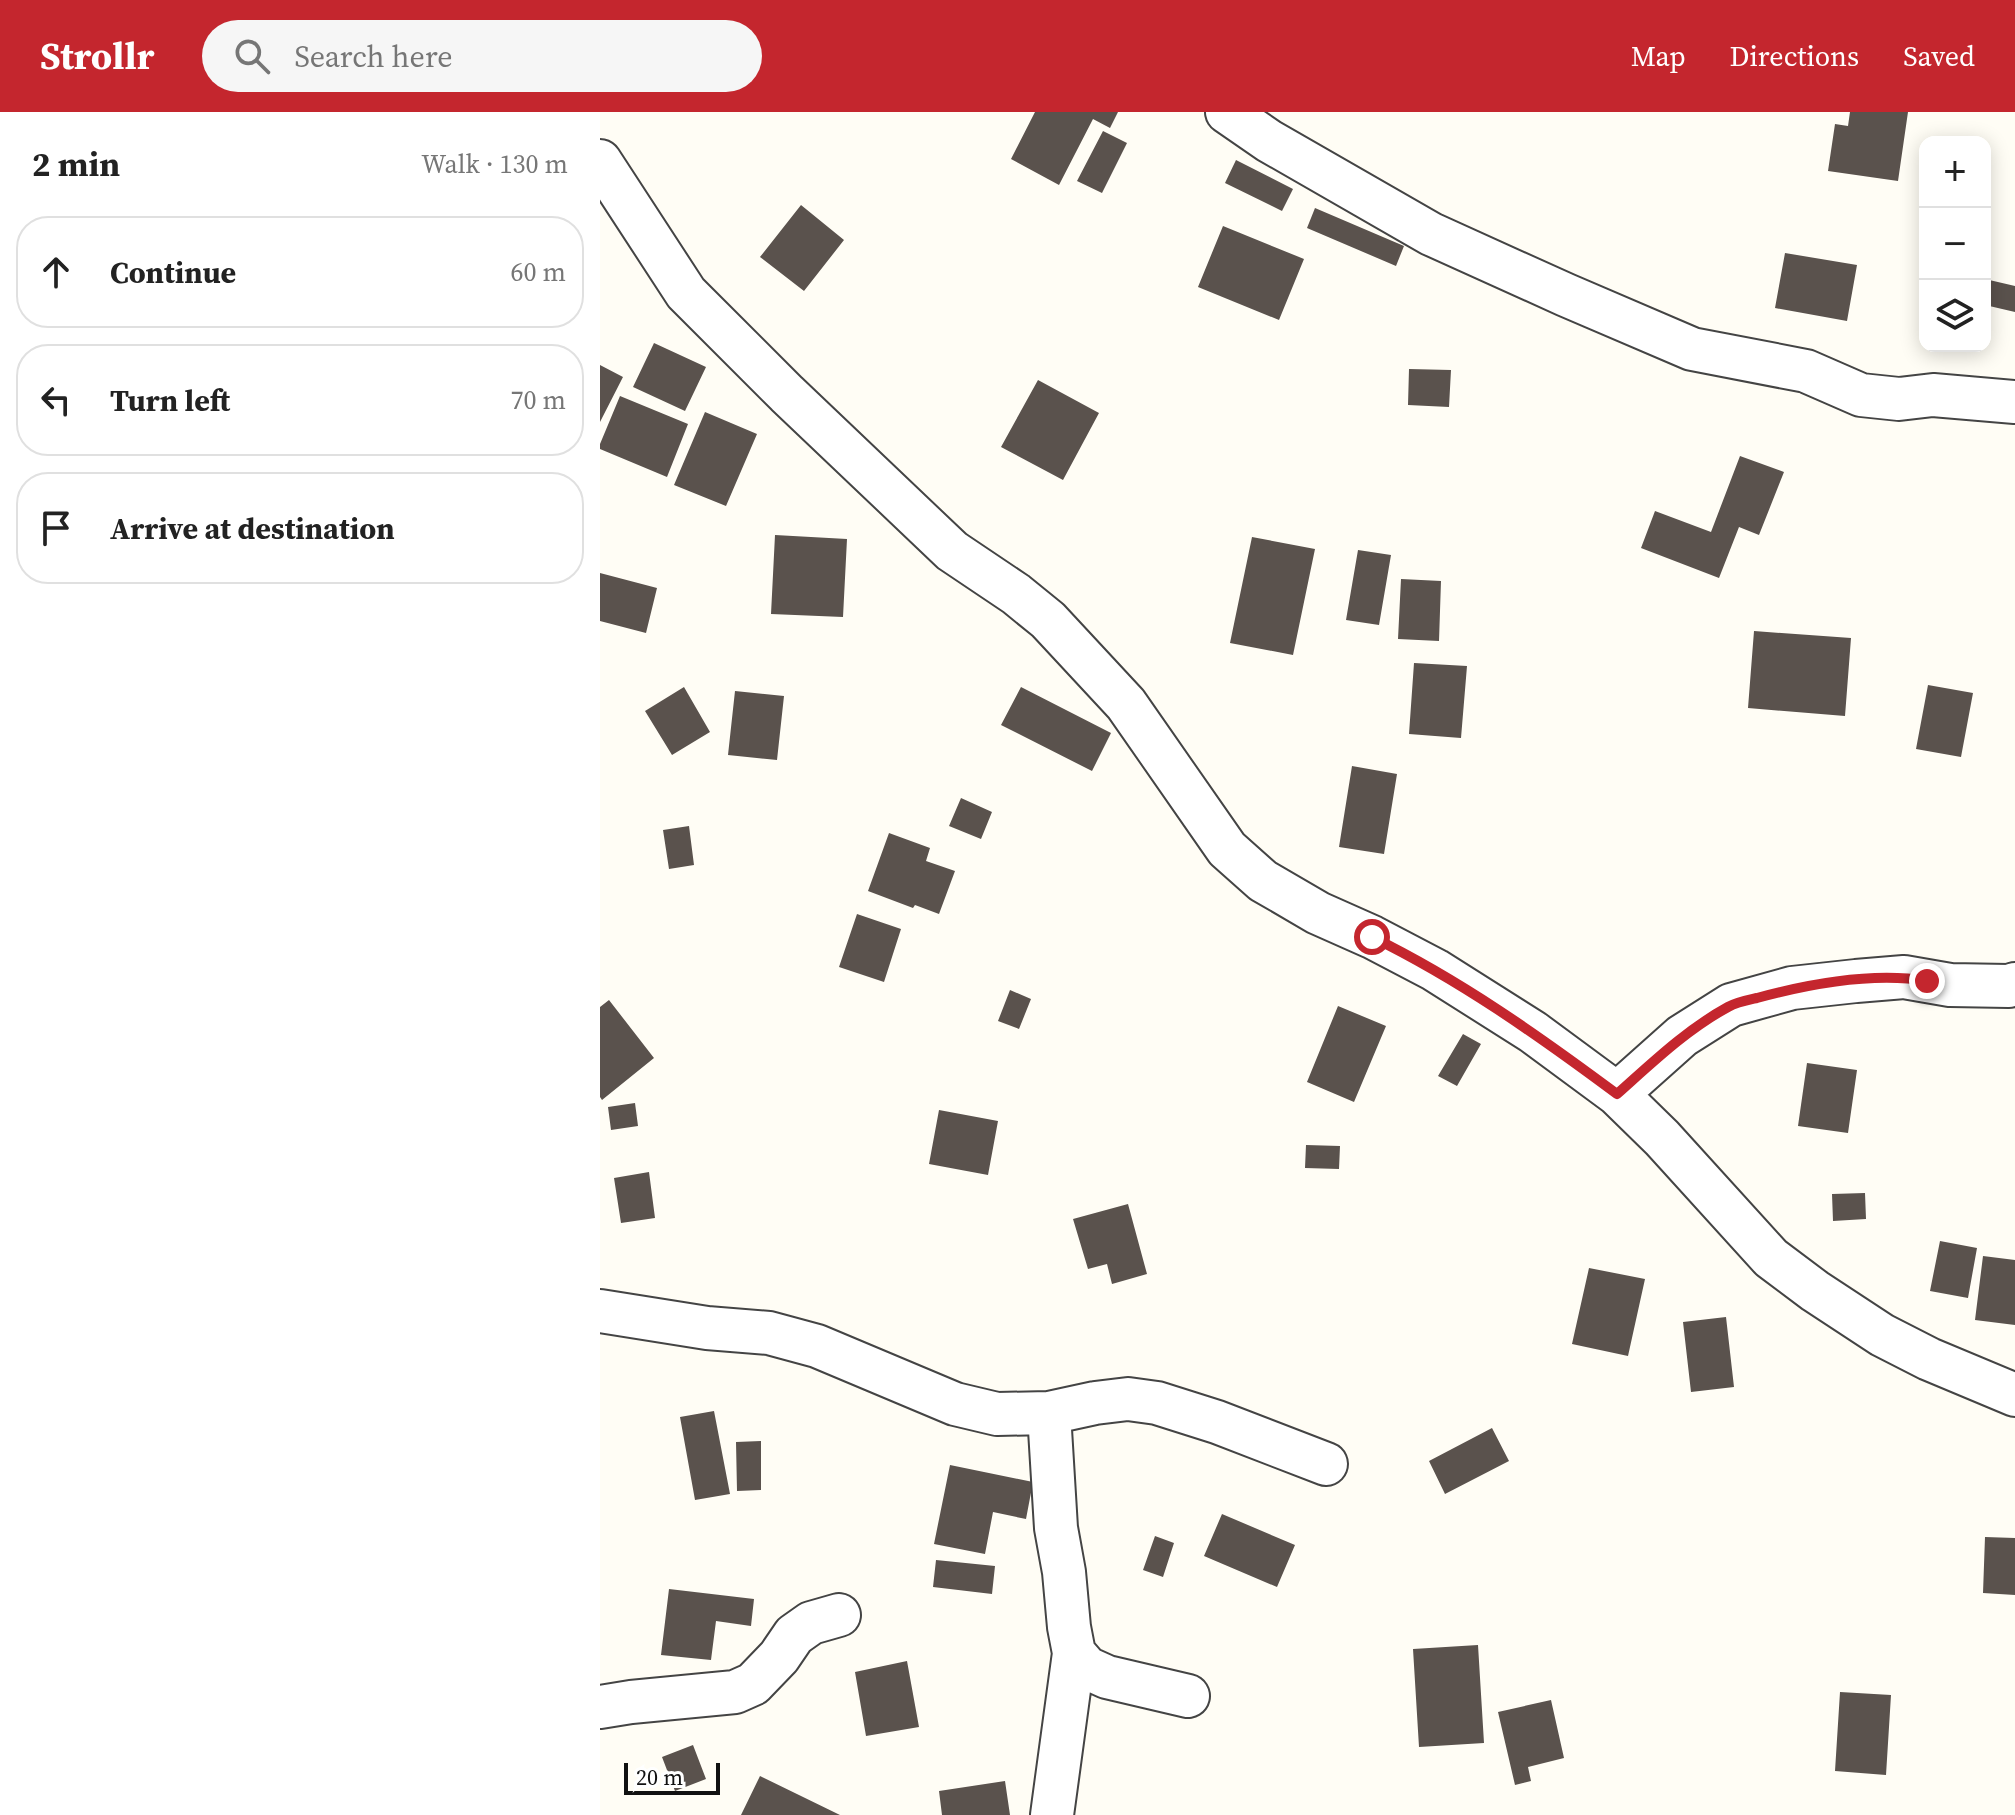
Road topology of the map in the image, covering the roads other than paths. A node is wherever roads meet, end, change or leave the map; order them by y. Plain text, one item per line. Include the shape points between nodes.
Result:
1 (1227, 112) edge
2 (600, 161) edge
3 (2015, 402) edge
4 (2015, 984) edge
5 (1617, 1094) junction
6 (600, 1311) edge
7 (2015, 1395) edge
8 (1049, 1413) junction
9 (1326, 1464) dead end
10 (839, 1615) dead end
11 (1074, 1653) junction
12 (1188, 1696) dead end
13 (600, 1707) edge
14 (1052, 1815) edge

1 - 3 street via 1431,234 1692,349 1806,371 1861,395
2 - 5 street via 686,293 952,551 1048,620 1126,704 1227,849 1263,881 1318,913 1435,970
4 - 5 street via 1950,985 1904,977 1792,988 1731,1005 1682,1036
5 - 7 street via 1771,1258 1882,1335
6 - 8 street via 769,1333 817,1346 955,1404 997,1414
8 - 9 street via 1128,1399 1157,1403
8 - 11 street via 1056,1528
10 - 13 street via 811,1623 794,1635 753,1684 735,1692
11 - 12 street via 1087,1668 1107,1677
11 - 14 street

